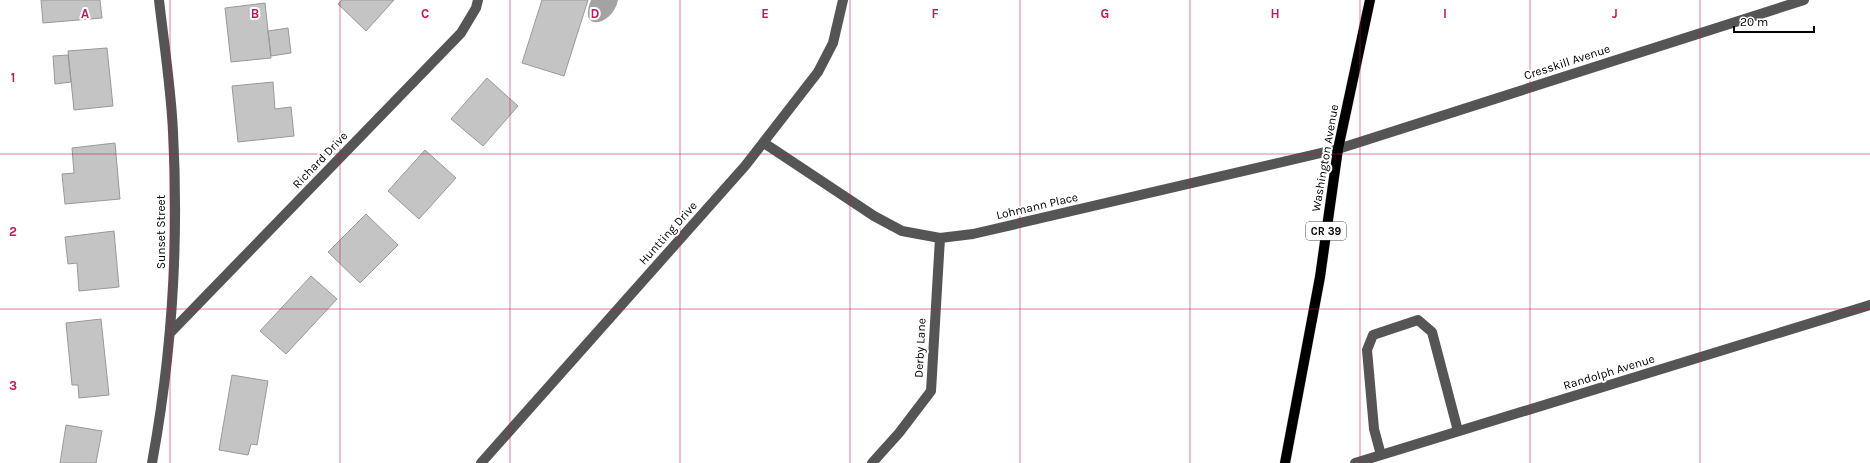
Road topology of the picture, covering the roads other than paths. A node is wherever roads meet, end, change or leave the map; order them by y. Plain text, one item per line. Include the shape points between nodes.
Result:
1 (160, 0) edge
2 (478, 0) edge
3 (843, 0) edge
4 (1370, 0) edge
5 (1804, 0) edge
6 (764, 143) junction
7 (1338, 149) junction
8 (940, 238) junction
9 (1870, 305) edge
10 (170, 333) junction
11 (1458, 431) junction
12 (1381, 455) junction
13 (152, 463) edge
14 (481, 463) edge
15 (872, 463) edge
16 (1285, 463) edge
17 (1355, 463) edge

1 - 10 street, Sunset Street via 173,132 175,247
2 - 10 street, Richard Drive via 461,33
3 - 6 street, Huntting Drive via 833,43 818,72
4 - 7 main road, Washington Avenue / CR 39
5 - 7 street, Cresskill Avenue
6 - 8 street, Lohmann Place via 874,216 902,231
6 - 14 street, Huntting Drive
7 - 8 street, Lohmann Place via 973,234
7 - 16 main road, Washington Avenue / CR 39 via 1320,277
8 - 15 street, Derby Lane via 931,391 899,434
9 - 11 street, Randolph Avenue
10 - 13 street, Sunset Street via 160,420
11 - 12 street, Randolph Avenue
11 - 12 street via 1432,332 1418,320 1373,334 1367,350 1374,430
12 - 17 street, Randolph Avenue

